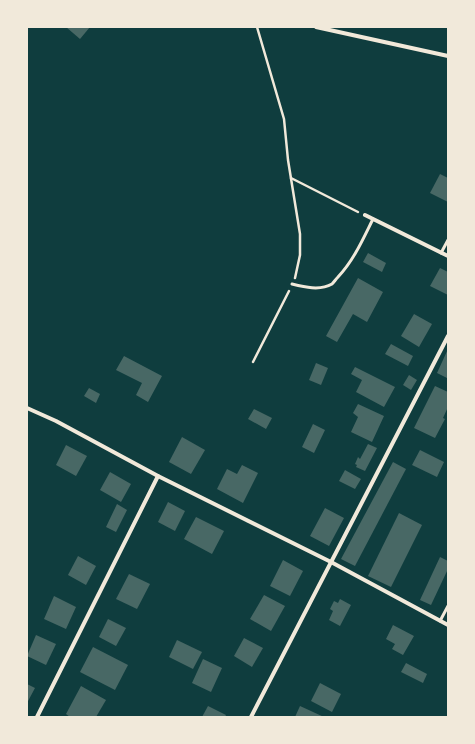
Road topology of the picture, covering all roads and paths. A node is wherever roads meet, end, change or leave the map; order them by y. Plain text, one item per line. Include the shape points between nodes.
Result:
1 (257, 27) edge
2 (316, 27) edge
3 (448, 56) edge
4 (291, 178) junction
5 (365, 215) joint
6 (373, 219) junction
7 (448, 240) edge
8 (441, 253) junction
9 (448, 256) edge
10 (292, 284) junction
11 (448, 336) edge
12 (253, 362) dead end
13 (27, 408) edge
14 (158, 476) junction
15 (331, 562) junction
16 (448, 606) edge
17 (440, 621) junction
18 (448, 625) edge
19 (37, 717) edge
20 (251, 717) edge

1 - 4 path via 284,119
2 - 3 street
4 - 5 path
4 - 10 path via 300,234 300,255
5 - 6 street
6 - 8 street
6 - 10 lane via 355,254 332,284 315,288
7 - 8 lane
8 - 9 street
10 - 12 path
11 - 15 street
13 - 14 street
14 - 15 street
14 - 19 street
15 - 17 street
15 - 20 street
16 - 17 lane
17 - 18 street

